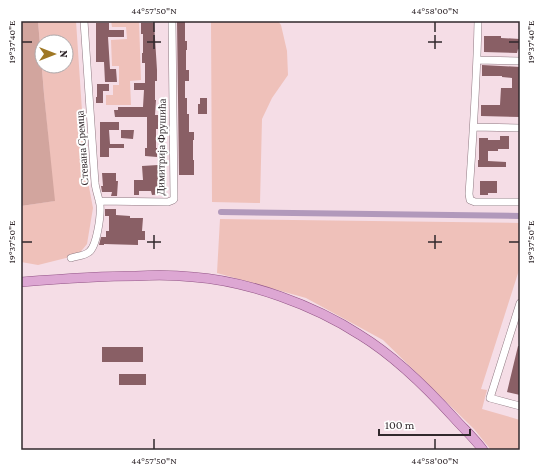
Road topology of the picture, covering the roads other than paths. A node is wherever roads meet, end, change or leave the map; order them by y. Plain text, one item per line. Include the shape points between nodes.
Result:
1 (84, 21) edge
2 (172, 21) edge
3 (478, 21) edge
4 (477, 60) junction
5 (520, 61) edge
6 (474, 127) junction
7 (520, 128) edge
8 (99, 201) junction
9 (520, 202) edge
10 (71, 258) dead end
11 (21, 282) edge
12 (520, 303) edge
13 (520, 406) edge
14 (483, 450) edge

1 - 8 street, Стевана Сремца via 95,184
2 - 8 street, Димитрија Фрушића via 174,198 168,202
3 - 4 street
4 - 5 street
4 - 6 street
6 - 7 street
6 - 9 street via 470,200
8 - 10 street, Стевана Сремца via 101,213 93,248 85,255
11 - 14 main road via 88,277 194,277 246,286 297,303 333,319 378,347 409,372
12 - 13 street via 490,398

